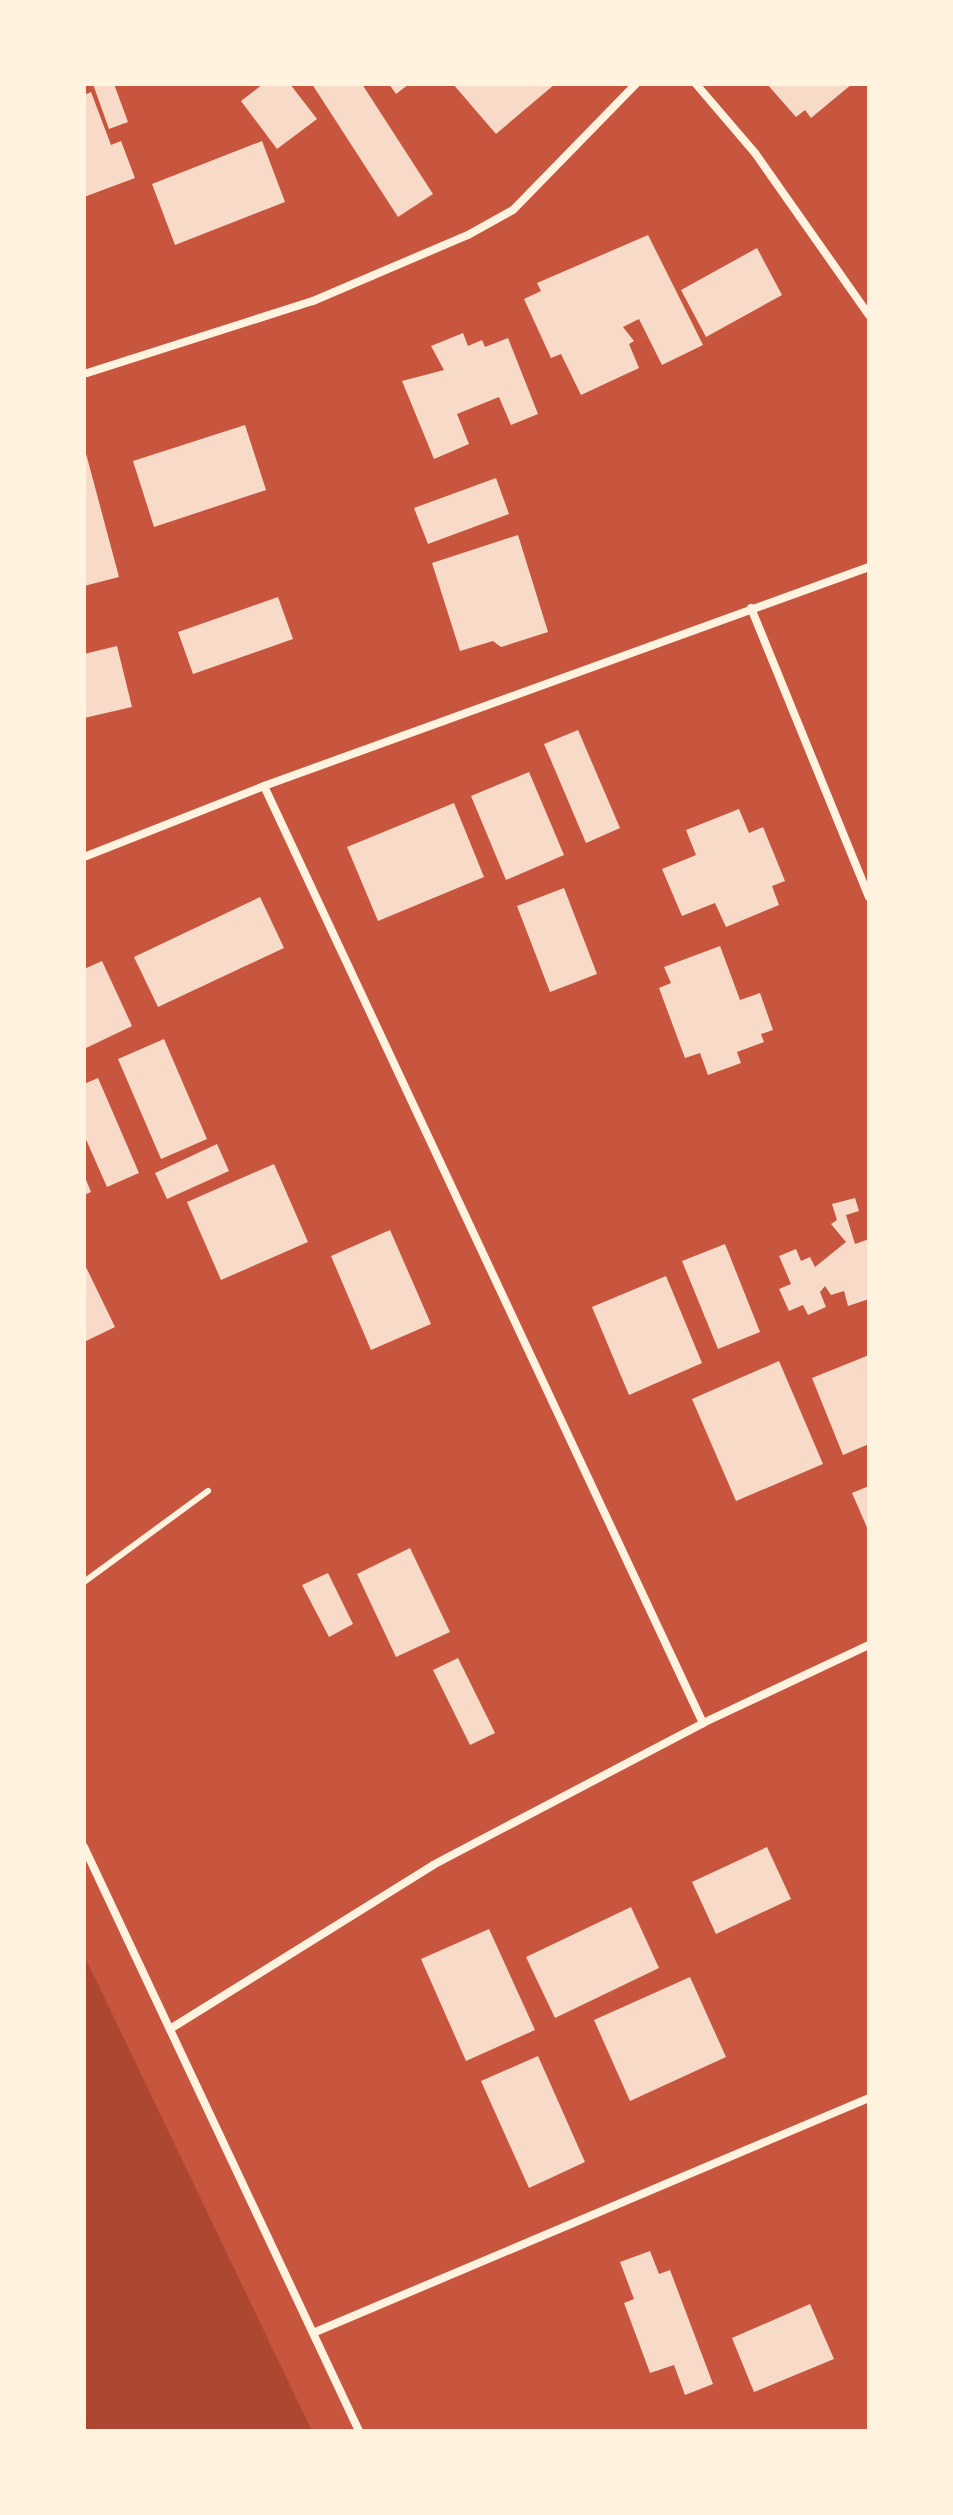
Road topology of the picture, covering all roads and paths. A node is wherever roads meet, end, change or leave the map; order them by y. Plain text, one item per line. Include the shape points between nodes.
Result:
1 (636, 84) edge
2 (696, 84) edge
3 (869, 315) edge
4 (84, 374) edge
5 (869, 567) edge
6 (751, 608) junction
7 (264, 786) junction
8 (84, 857) edge
9 (869, 897) edge
10 (208, 1491) dead end
11 (84, 1582) edge
12 (869, 1645) edge
13 (703, 1723) junction
14 (84, 1847) edge
15 (170, 2029) junction
16 (869, 2098) edge
17 (313, 2333) junction
18 (359, 2431) edge

1 - 4 street via 513,210 468,235 313,301
2 - 3 street via 772,175
5 - 6 street
6 - 7 street
6 - 9 street
7 - 8 street
7 - 13 street
10 - 11 lane
12 - 13 street
13 - 15 street via 433,1865
14 - 15 street
15 - 17 street
16 - 17 street
17 - 18 street

